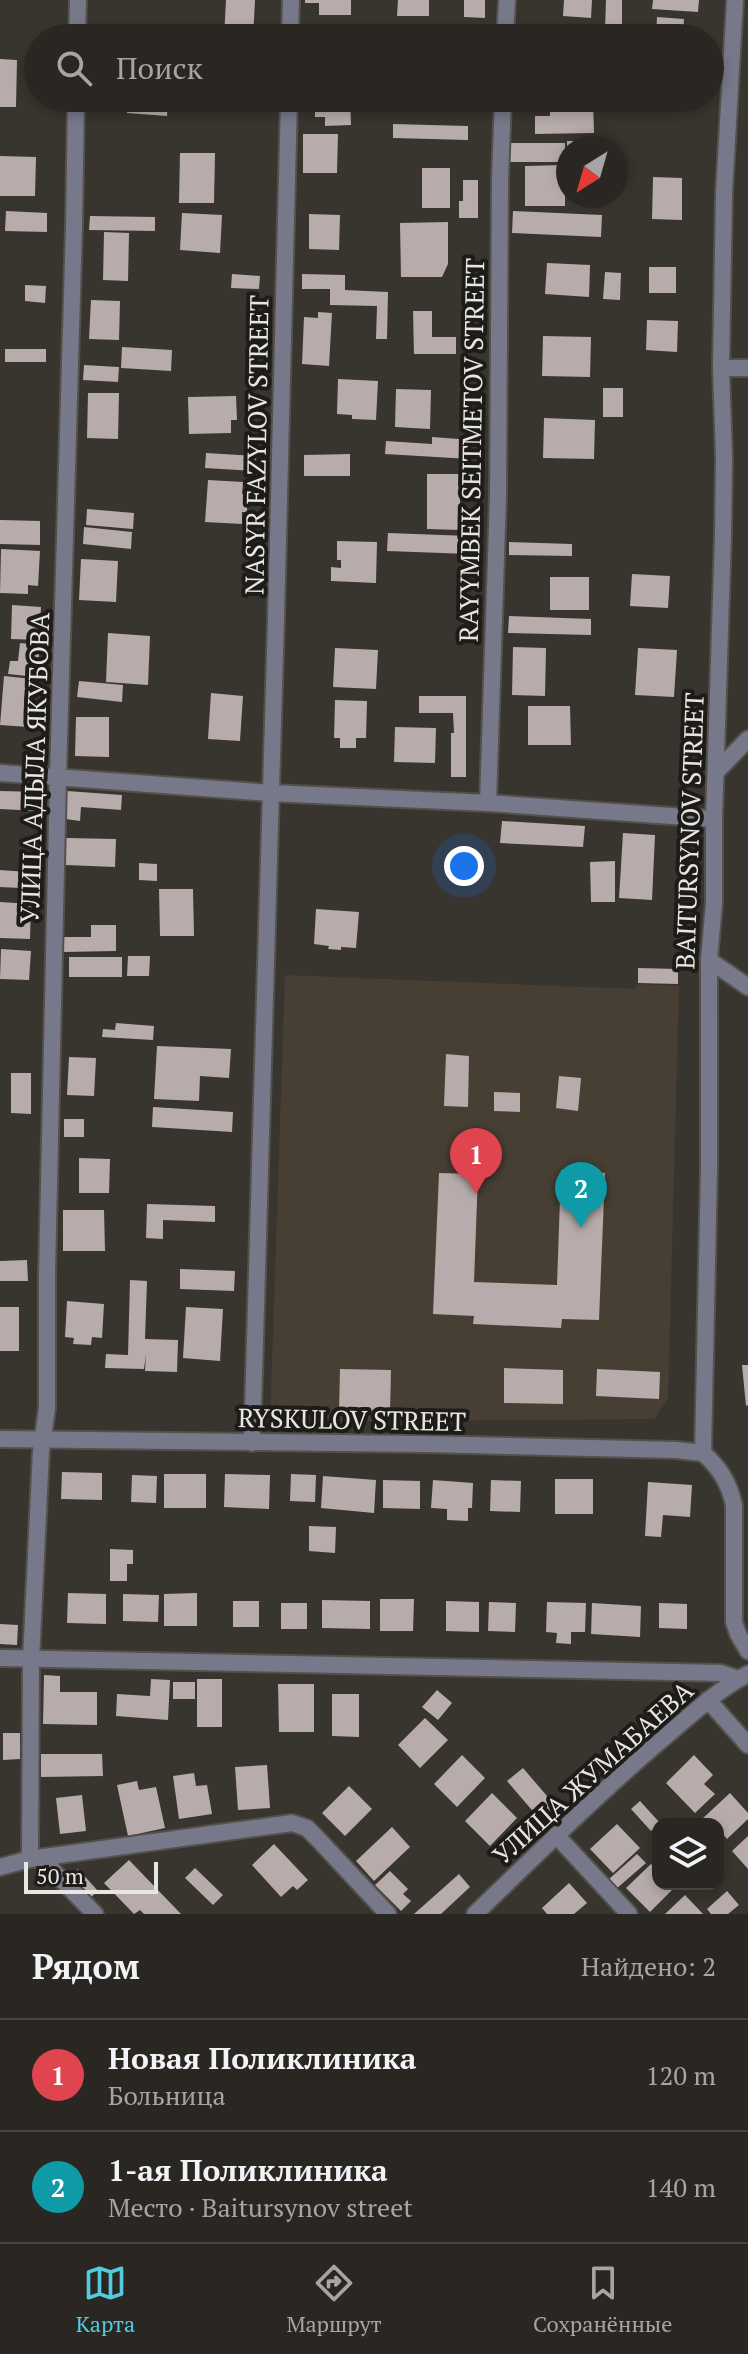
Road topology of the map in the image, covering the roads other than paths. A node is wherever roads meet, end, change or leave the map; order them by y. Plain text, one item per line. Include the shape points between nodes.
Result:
1 (78, 0) edge
2 (291, 0) edge
3 (507, 0) edge
4 (735, 0) edge
5 (77, 24) edge
6 (290, 24) edge
7 (506, 24) edge
8 (76, 112) edge
9 (289, 112) edge
10 (502, 112) edge
11 (721, 368) junction
12 (748, 368) edge
13 (748, 739) edge
14 (716, 772) junction
15 (0, 773) edge
16 (58, 776) junction
17 (271, 793) junction
18 (488, 803) junction
19 (714, 819) junction
20 (709, 960) junction
21 (748, 987) edge
22 (0, 1439) edge
23 (44, 1439) junction
24 (252, 1443) junction
25 (703, 1453) junction
26 (748, 1651) edge
27 (0, 1658) edge
28 (31, 1660) junction
29 (743, 1677) edge
30 (708, 1700) junction
31 (748, 1745) edge
32 (556, 1835) junction
33 (37, 1859) junction
34 (0, 1867) edge
35 (95, 1914) edge
36 (388, 1914) edge
37 (475, 1914) edge
38 (629, 1914) edge

1 - 5 street
2 - 6 street
3 - 7 street
4 - 11 street, BAITURSYNOV STREET
8 - 16 street, УЛИЦА АДЫЛА ЯКУБОВА
9 - 17 street, NASYR FAZYLOV STREET
10 - 18 street, RAYYMBEK SEITMETOV STREET
11 - 12 street
11 - 14 street, BAITURSYNOV STREET via 724,489
13 - 14 street
14 - 19 street, BAITURSYNOV STREET
15 - 16 street
16 - 17 street
16 - 23 street, УЛИЦА АДЫЛА ЯКУБОВА
17 - 18 street
17 - 24 street, NASYR FAZYLOV STREET
18 - 19 street
19 - 20 street, BAITURSYNOV STREET
20 - 21 street
20 - 25 street, BAITURSYNOV STREET
22 - 23 street, RYSKULOV STREET
23 - 24 street, RYSKULOV STREET
23 - 28 street, УЛИЦА АДЫЛА ЯКУБОВА
24 - 25 street, RYSKULOV STREET
25 - 26 street via 722,1472 731,1491 734,1622
27 - 28 street
28 - 29 street
28 - 33 street, УЛИЦА АДЫЛА ЯКУБОВА
29 - 30 street, УЛИЦА ЖУМАБАЕВА
30 - 31 street
30 - 32 street, УЛИЦА ЖУМАБАЕВА
32 - 37 street, УЛИЦА ЖУМАБАЕВА
32 - 38 street
33 - 34 street
33 - 35 street
33 - 36 street via 292,1823 307,1828

